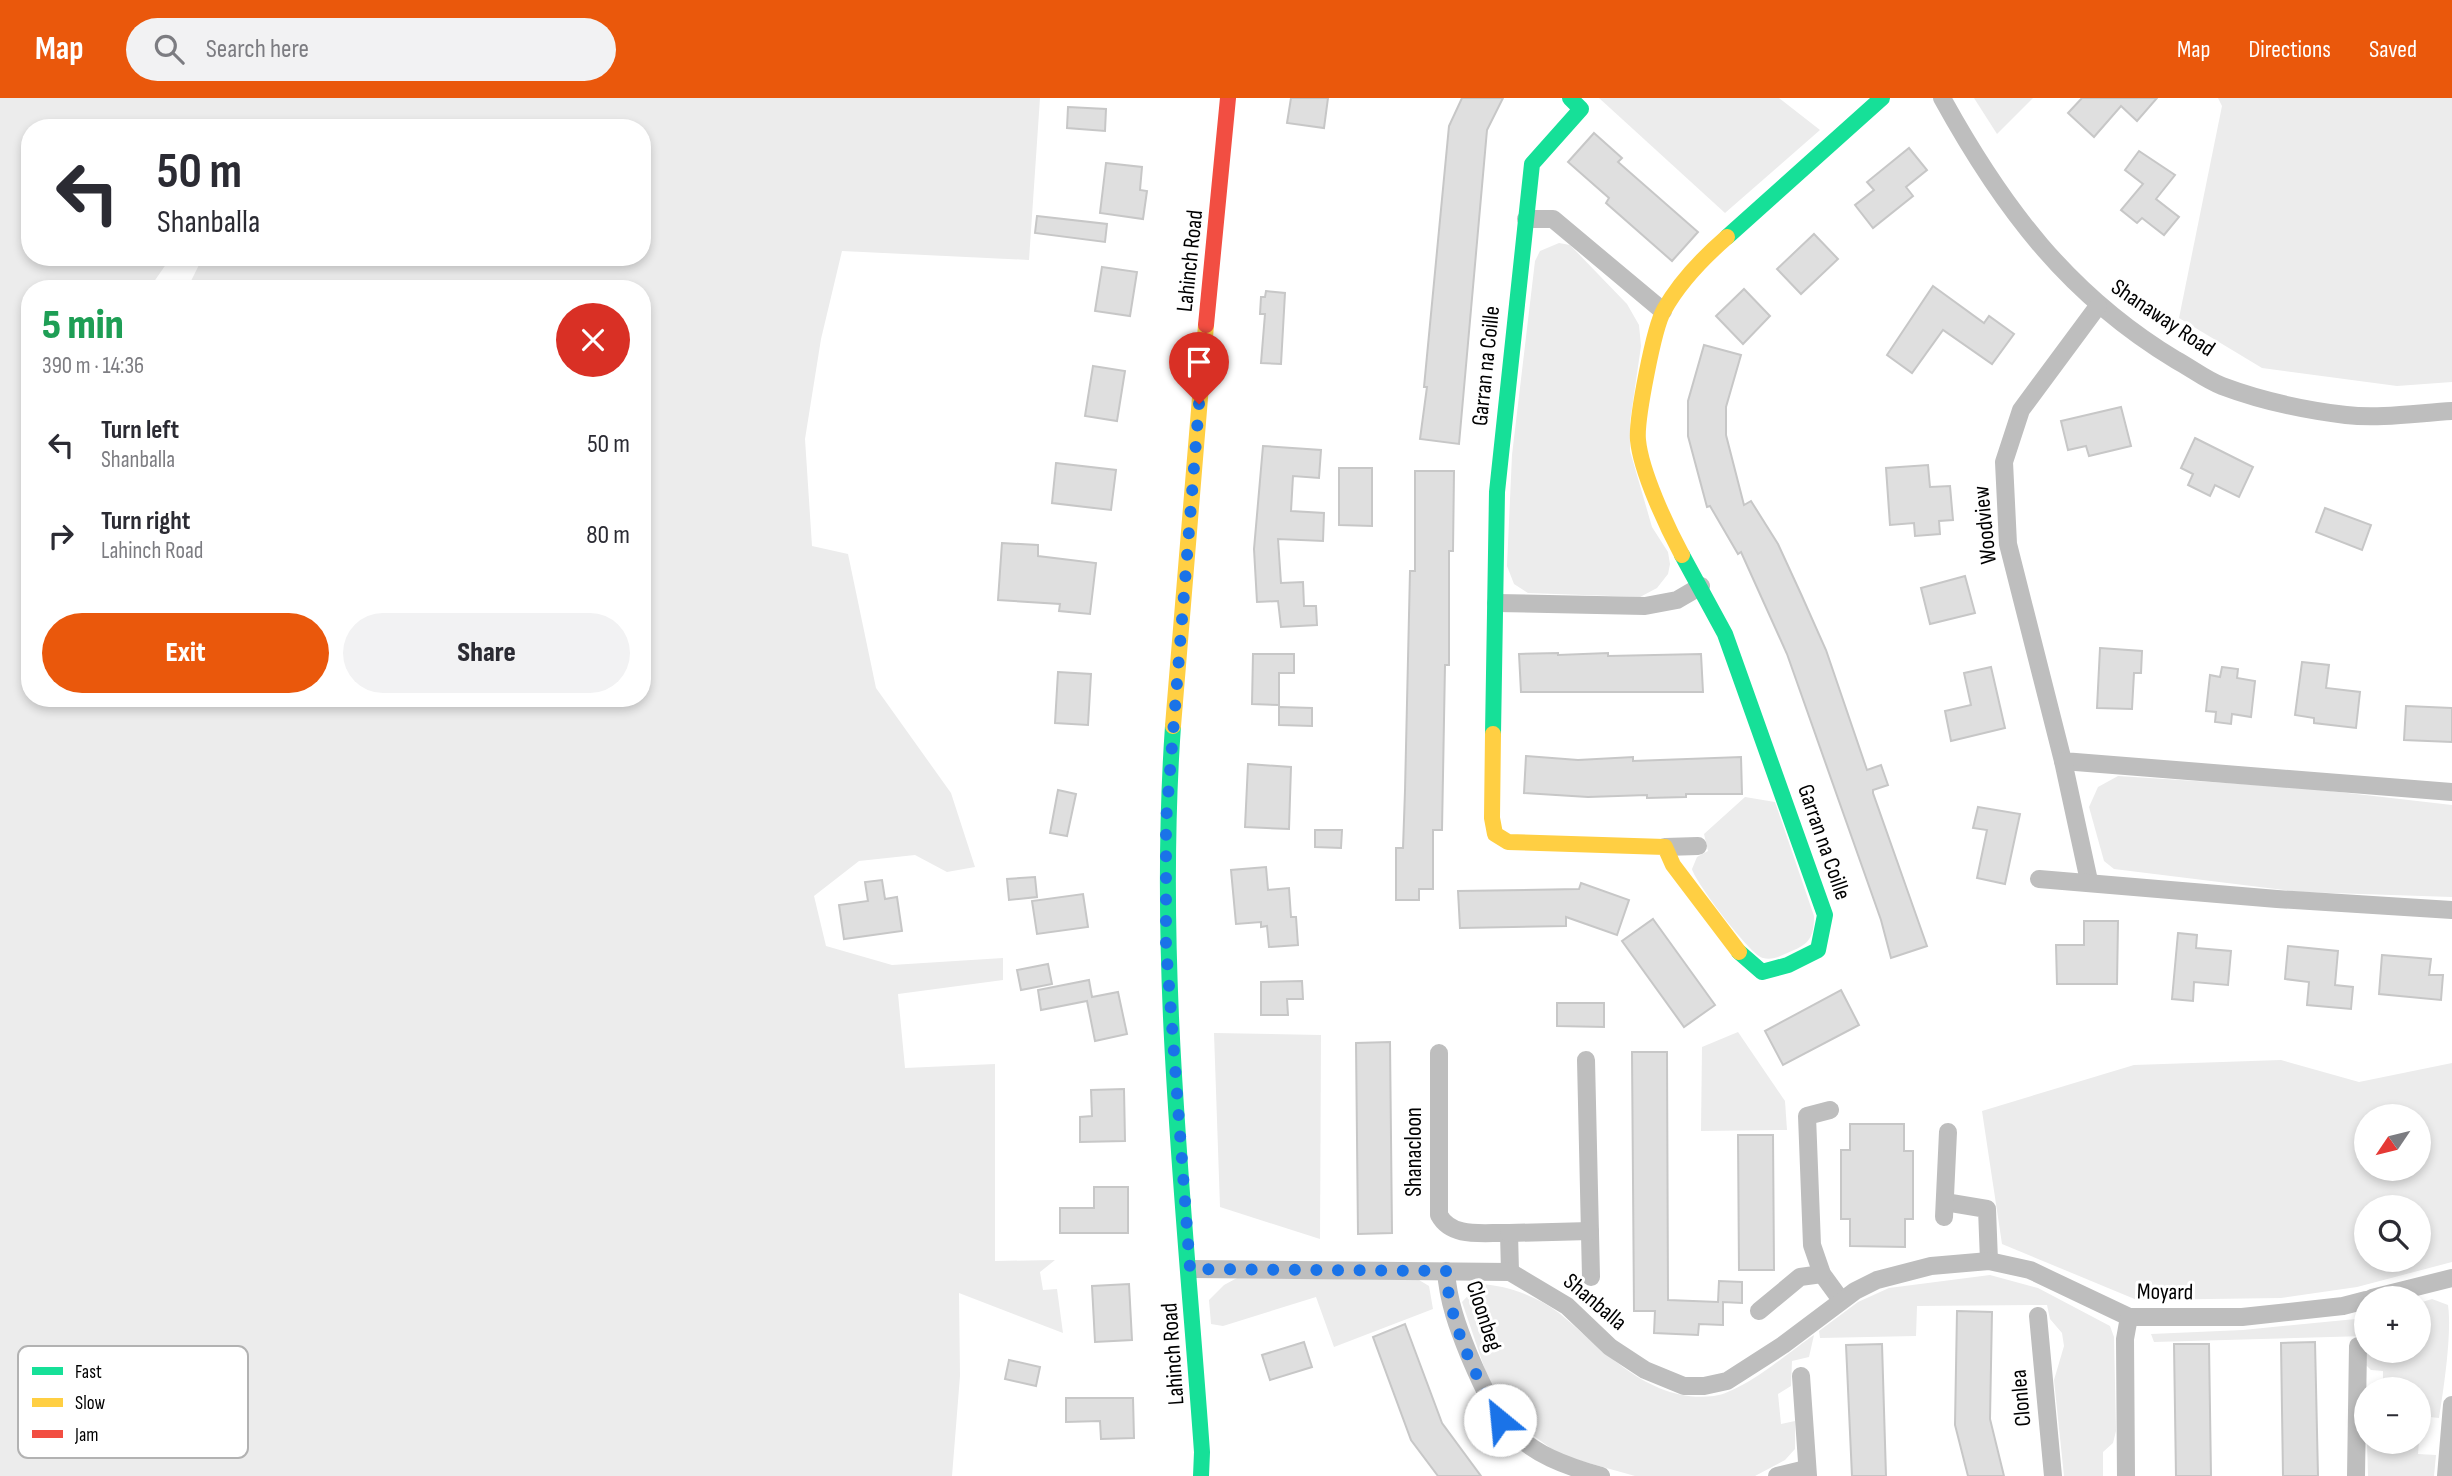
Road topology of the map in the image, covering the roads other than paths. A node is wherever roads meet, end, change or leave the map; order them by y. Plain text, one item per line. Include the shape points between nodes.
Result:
1 (1228, 98) edge
2 (1570, 98) edge
3 (1882, 98) edge
4 (1942, 98) edge
5 (1526, 219) junction
6 (2098, 306) junction
7 (1663, 311) junction
8 (2452, 411) edge
9 (1701, 586) junction
10 (1496, 603) junction
11 (2063, 761) junction
12 (2452, 792) edge
13 (1698, 846) dead end
14 (1665, 847) junction
15 (2039, 879) dead end
16 (2089, 881) junction
17 (2452, 910) edge
18 (1439, 1052) dead end
19 (1586, 1060) dead end
20 (1830, 1110) dead end
21 (1948, 1132) dead end
22 (1590, 1231) junction
23 (1509, 1233) junction
24 (1989, 1261) junction
25 (1931, 1266) joint
26 (1190, 1269) junction
27 (1446, 1271) junction
28 (1510, 1272) junction
29 (1822, 1275) junction
30 (1591, 1277) dead end
31 (2452, 1278) edge
32 (2420, 1286) edge
33 (1841, 1300) junction
34 (2354, 1303) edge
35 (1759, 1311) dead end
36 (2038, 1316) dead end
37 (2129, 1317) junction
38 (2358, 1363) edge
39 (1801, 1376) dead end
40 (2452, 1405) edge
41 (1807, 1473) edge
42 (1201, 1476) edge
43 (1601, 1476) edge
44 (1777, 1476) edge
45 (2053, 1476) edge
46 (2126, 1476) edge
47 (2356, 1476) edge
48 (2446, 1476) edge

1 - 26 street, Lahinch Road via 1186,540 1166,822 1166,945
2 - 5 street, Garran na Coille via 1581,109 1532,164
3 - 7 street, Garran na Coille via 1708,254
4 - 6 street, Shanaway Road via 2009,205 2055,263
5 - 7 street via 1553,219
5 - 10 street, Garran na Coille via 1497,492
6 - 8 street, Shanaway Road via 2219,386 2284,405 2349,415
6 - 11 street, Woodview via 2021,410 2004,462 2008,544
7 - 9 street, Garran na Coille via 1642,391 1638,441 1664,523
9 - 10 street via 1677,600 1645,606
9 - 14 street, Garran na Coille via 1725,634 1825,915 1818,950 1762,972 1745,960 1673,865
10 - 14 street, Garran na Coille via 1492,818 1496,834 1508,842
11 - 12 street
11 - 16 street, Woodview
13 - 14 street, Garran na Coille
15 - 16 street
16 - 17 street via 2277,900
18 - 23 street, Shanacloon via 1439,1215 1445,1226 1455,1231
19 - 22 street
20 - 29 street via 1807,1116 1812,1245
21 - 24 street via 1944,1209 1987,1209
22 - 23 street, Shanacloon
22 - 30 street
23 - 28 street
24 - 25 street, Moyard
24 - 37 street, Moyard via 2030,1270
25 - 33 street, Shanballa via 1877,1280
26 - 27 street, Shanballa
26 - 42 street, Lahinch Road
27 - 28 street, Shanballa
27 - 43 street, Cloonbeg via 1460,1333 1500,1420 1523,1443 1550,1460
28 - 33 street, Shanballa via 1567,1306 1622,1355 1684,1386 1727,1381
29 - 33 street
29 - 35 street via 1800,1278
31 - 32 street
34 - 37 street, Moyard via 2242,1317
36 - 45 street, Clonlea
37 - 46 street via 2125,1339
38 - 47 street
39 - 41 street
40 - 48 street
41 - 44 street

